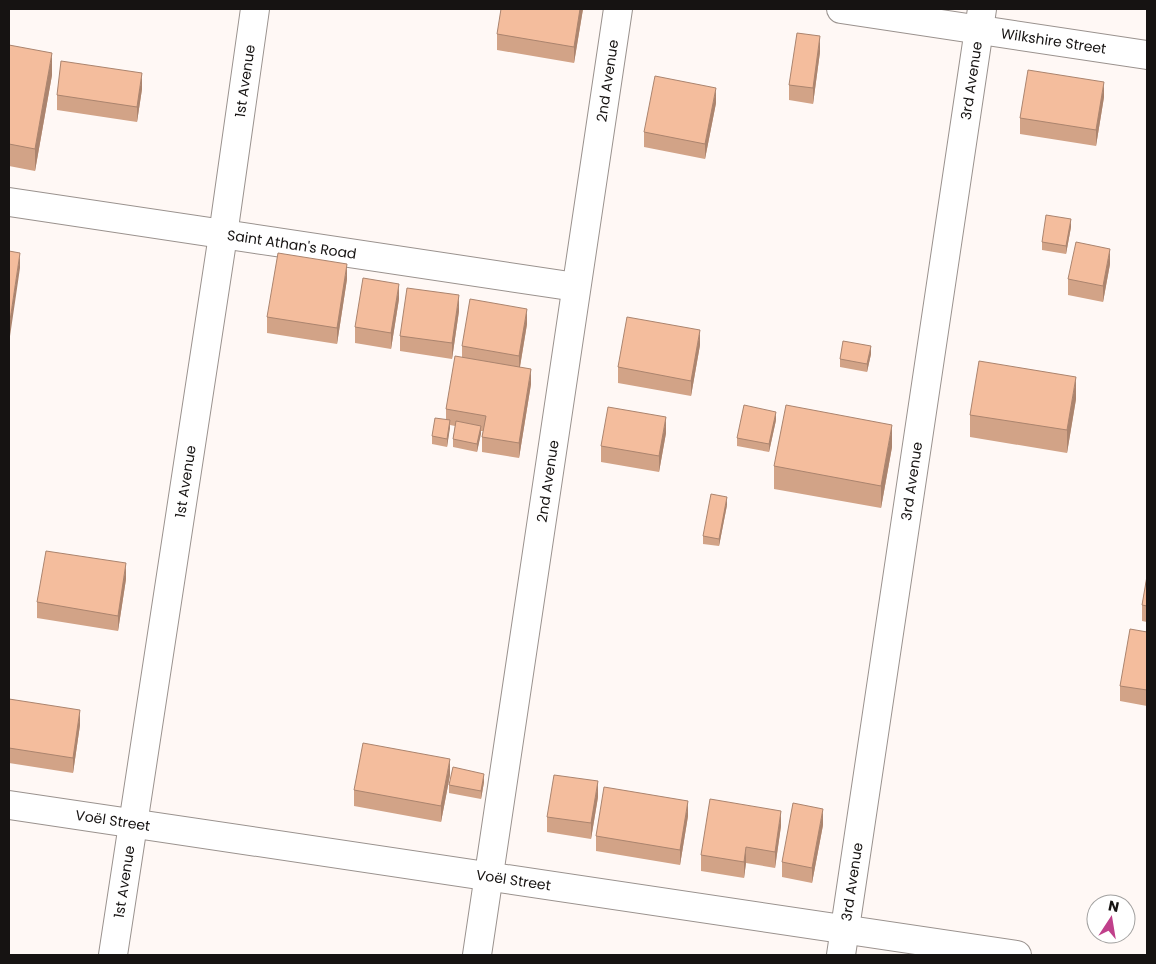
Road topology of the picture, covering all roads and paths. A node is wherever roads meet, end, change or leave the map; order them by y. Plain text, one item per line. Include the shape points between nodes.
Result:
1 (256, 9) edge
2 (618, 9) edge
3 (841, 9) edge
4 (980, 19) edge
5 (1147, 55) edge
6 (9, 202) edge
7 (223, 235) junction
8 (576, 287) junction
9 (9, 805) edge
10 (133, 823) junction
11 (488, 876) junction
12 (843, 942) edge
13 (113, 955) edge
14 (477, 955) edge
15 (1017, 955) edge

1 - 7 street, 1st Avenue
2 - 8 street, 2nd Avenue
3 - 4 street, Wilkshire Street
4 - 5 street, Wilkshire Street
4 - 12 street, 3rd Avenue
6 - 7 street, Saint Athan's Road
7 - 8 street, Saint Athan's Road
7 - 10 street, 1st Avenue
8 - 11 street, 2nd Avenue
9 - 10 street, Voël Street
10 - 11 street, Voël Street
10 - 13 street, 1st Avenue
11 - 12 street, Voël Street
11 - 14 street, 2nd Avenue
12 - 15 street, Voël Street

